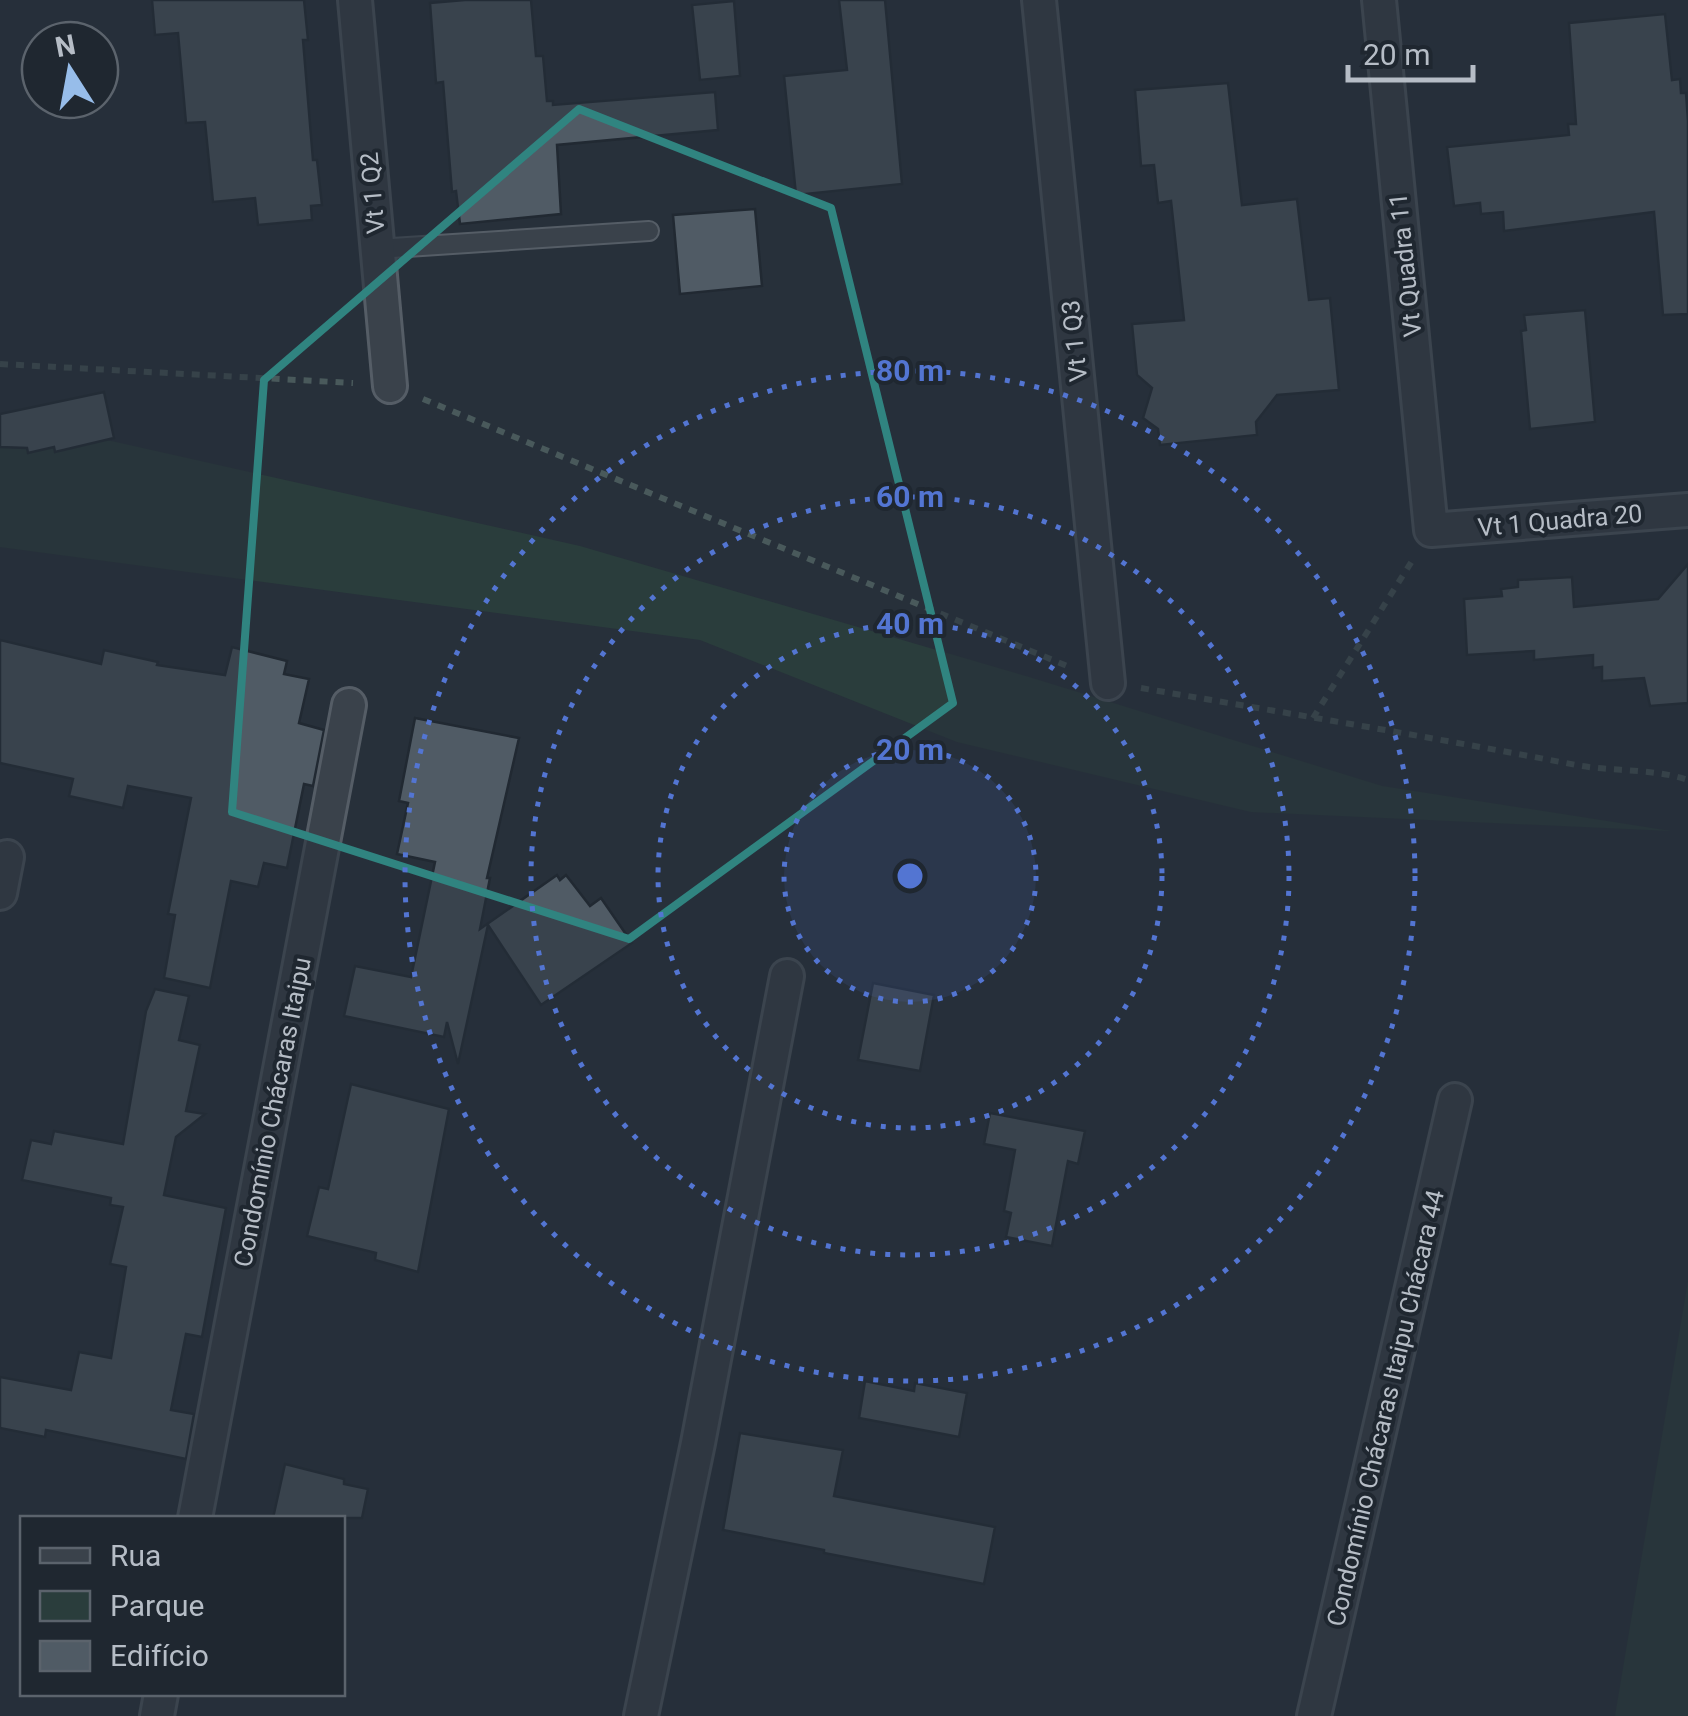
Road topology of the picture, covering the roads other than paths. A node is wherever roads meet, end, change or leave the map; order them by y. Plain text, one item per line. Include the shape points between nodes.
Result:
1 (355, 0) edge
2 (1039, 0) edge
3 (1379, 0) edge
4 (649, 230) dead end
5 (377, 249) junction
6 (390, 386) road end
7 (1688, 510) edge
8 (1431, 530) joint
9 (1108, 683) road end
10 (350, 705) dead end
11 (6, 857) dead end
12 (0, 893) edge
13 (787, 976) dead end
14 (1455, 1100) dead end
15 (195, 1516) edge
16 (641, 1716) edge
17 (1314, 1716) edge

1 - 5 street, Vt 1 Q2
2 - 9 street, Vt 1 Q3
3 - 8 street, Vt Quadra 11
4 - 5 lane
5 - 6 street, Vt 1 Q2
7 - 8 street, Vt 1 Quadra 20
10 - 15 street, Condomínio Chácaras Itaipu
11 - 12 street
13 - 16 street
14 - 17 street, Condomínio Chácaras Itaipu Chácara 44

